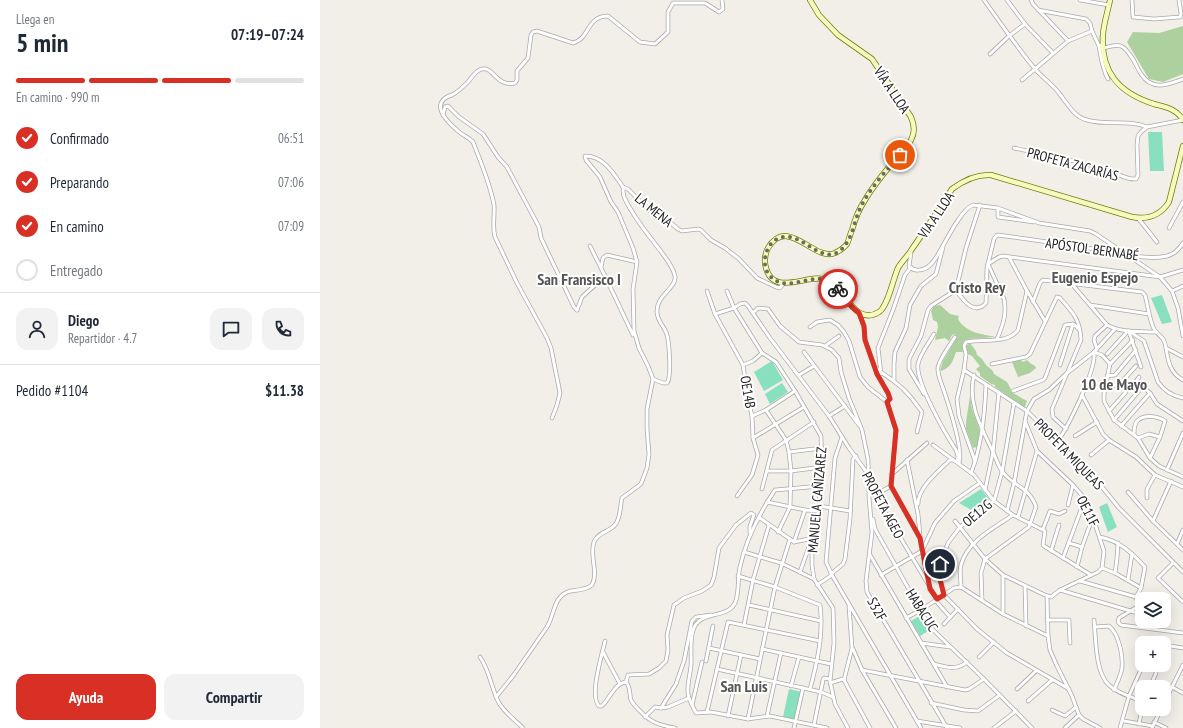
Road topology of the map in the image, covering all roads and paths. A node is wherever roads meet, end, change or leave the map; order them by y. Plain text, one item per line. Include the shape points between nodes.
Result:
1 (722, 0) edge
2 (810, 0) edge
3 (984, 0) edge
4 (1007, 0) edge
5 (1031, 0) edge
6 (1080, 0) edge
7 (1110, 0) edge
8 (1132, 0) edge
9 (1179, 0) edge
10 (1109, 6) junction
11 (1038, 10) junction
12 (1025, 24) junction
13 (1092, 31) junction
14 (1009, 36) junction
15 (1068, 41) junction
16 (1101, 46) junction
17 (1053, 53) junction
18 (990, 54) dead end
19 (1035, 69) junction
20 (1108, 79) dead end
21 (1183, 79) edge
22 (1022, 80) dead end
23 (443, 115) junction
24 (1183, 120) edge
25 (1147, 127) junction
26 (1183, 146) edge
27 (1014, 148) dead end
28 (623, 188) junction
29 (1183, 202) edge
30 (980, 206) junction
31 (998, 208) junction
32 (1138, 218) junction
33 (1039, 223) junction
34 (1169, 228) dead end
35 (1157, 242) dead end
36 (944, 243) junction
37 (1183, 243) edge
38 (590, 246) dead end
39 (911, 251) junction
40 (1125, 255) junction
41 (1009, 257) junction
42 (637, 262) junction
43 (988, 264) junction
44 (601, 267) junction
45 (910, 267) junction
46 (1183, 270) edge
47 (605, 276) junction
48 (1160, 277) junction
49 (1071, 283) junction
50 (783, 284) junction
51 (1183, 286) edge
52 (956, 290) junction
53 (1172, 290) junction
54 (707, 291) dead end
55 (727, 291) dead end
56 (1027, 291) junction
57 (1033, 302) junction
58 (1090, 305) junction
59 (1183, 306) edge
60 (734, 308) junction
61 (1178, 308) junction
62 (753, 313) junction
63 (859, 313) junction
64 (715, 314) junction
65 (1149, 314) junction
66 (1045, 321) junction
67 (1073, 324) junction
68 (1108, 325) junction
69 (810, 327) dead end
70 (1115, 329) junction
71 (1081, 330) junction
72 (1128, 331) junction
73 (1156, 332) junction
74 (934, 334) dead end
75 (839, 336) dead end
76 (1183, 336) edge
77 (955, 337) dead end
78 (997, 339) junction
79 (636, 340) junction
80 (1132, 340) junction
81 (825, 346) junction
82 (1166, 348) junction
83 (1097, 349) junction
84 (1136, 350) junction
85 (804, 352) dead end
86 (1094, 352) junction
87 (762, 353) junction
88 (1107, 354) dead end
89 (1183, 357) edge
90 (992, 364) dead end
91 (1110, 364) junction
92 (874, 365) junction
93 (1060, 365) dead end
94 (743, 366) junction
95 (814, 366) junction
96 (1136, 366) dead end
97 (1141, 367) dead end
98 (964, 370) junction
99 (881, 374) junction
100 (1066, 374) junction
101 (799, 375) junction
102 (974, 375) junction
103 (1107, 376) junction
104 (1139, 378) dead end
105 (653, 379) junction
106 (1183, 380) edge
107 (894, 381) junction
108 (986, 384) junction
109 (1134, 384) junction
110 (1105, 386) junction
111 (1118, 386) junction
112 (1143, 386) junction
113 (795, 391) junction
114 (1013, 391) dead end
115 (999, 392) junction
116 (1126, 392) dead end
117 (1150, 393) junction
118 (1082, 395) junction
119 (1183, 398) edge
120 (928, 401) junction
121 (887, 402) junction
122 (1014, 403) junction
123 (804, 406) junction
124 (845, 406) junction
125 (766, 410) junction
126 (1027, 411) junction
127 (1109, 411) junction
128 (752, 416) junction
129 (829, 416) junction
130 (552, 418) dead end
131 (1114, 420) junction
132 (1025, 421) junction
133 (814, 422) junction
134 (1097, 422) junction
135 (1183, 422) edge
136 (776, 424) junction
137 (1121, 426) junction
138 (1066, 429) junction
139 (862, 430) junction
140 (917, 432) dead end
141 (982, 432) junction
142 (1183, 433) edge
143 (1134, 434) junction
144 (1075, 436) dead end
145 (842, 437) junction
146 (1160, 437) junction
147 (753, 438) junction
148 (1138, 438) junction
149 (786, 440) junction
150 (1109, 440) junction
151 (1057, 442) junction
152 (927, 443) dead end
153 (933, 445) dead end
154 (822, 448) junction
155 (1037, 451) junction
156 (789, 452) junction
157 (993, 452) junction
158 (1091, 455) dead end
159 (856, 456) junction
160 (1150, 458) junction
161 (907, 460) junction
162 (975, 461) junction
163 (957, 462) junction
164 (822, 467) junction
165 (1168, 470) junction
166 (767, 471) junction
167 (791, 471) junction
168 (1002, 472) junction
169 (971, 473) junction
170 (869, 474) junction
171 (892, 474) junction
172 (1155, 475) junction
173 (1183, 477) edge
174 (1171, 482) junction
175 (1014, 483) junction
176 (980, 484) junction
177 (1073, 485) junction
178 (821, 486) junction
179 (891, 486) junction
180 (1183, 487) edge
181 (762, 489) dead end
182 (790, 489) junction
183 (985, 490) junction
184 (1026, 490) junction
185 (1128, 492) dead end
186 (875, 495) junction
187 (738, 496) dead end
188 (1147, 498) dead end
189 (1085, 499) junction
190 (994, 501) junction
191 (767, 502) junction
192 (1068, 505) dead end
193 (819, 506) junction
194 (790, 507) junction
195 (830, 507) junction
196 (871, 509) junction
197 (805, 510) junction
198 (818, 511) junction
199 (850, 511) junction
200 (1007, 511) junction
201 (1065, 511) dead end
202 (918, 514) junction
203 (1013, 515) junction
204 (1018, 517) junction
205 (760, 518) junction
206 (1095, 520) junction
207 (955, 521) dead end
208 (1153, 521) junction
209 (1031, 523) junction
210 (769, 525) junction
211 (1059, 525) dead end
212 (960, 527) junction
213 (1043, 529) junction
214 (1183, 530) edge
215 (778, 532) junction
216 (750, 533) junction
217 (813, 538) junction
218 (920, 538) junction
219 (1100, 538) junction
220 (790, 539) junction
221 (794, 542) junction
222 (1069, 543) junction
223 (1118, 543) junction
224 (973, 544) junction
225 (1177, 544) junction
226 (1082, 547) junction
227 (1183, 550) edge
228 (922, 551) junction
229 (1051, 551) junction
230 (744, 552) junction
231 (870, 554) junction
232 (1132, 554) junction
233 (760, 557) junction
234 (911, 557) junction
235 (1063, 558) junction
236 (985, 559) junction
237 (781, 563) junction
238 (1173, 563) junction
239 (896, 566) junction
240 (1077, 567) junction
241 (1102, 568) junction
242 (800, 572) junction
243 (1183, 572) edge
244 (1115, 573) junction
245 (831, 575) junction
246 (881, 575) junction
247 (1003, 575) junction
248 (1092, 575) junction
249 (738, 576) junction
250 (814, 579) junction
251 (753, 580) junction
252 (1128, 580) junction
253 (1080, 581) junction
254 (817, 585) junction
255 (1025, 586) junction
256 (775, 587) junction
257 (961, 587) junction
258 (1141, 588) junction
259 (930, 589) junction
260 (1060, 590) junction
261 (1139, 592) edge
262 (944, 595) junction
263 (1048, 596) junction
264 (1135, 597) edge
265 (936, 600) junction
266 (982, 600) junction
267 (1183, 602) edge
268 (749, 605) junction
269 (849, 605) junction
270 (1135, 608) edge
271 (958, 609) junction
272 (770, 610) junction
273 (920, 610) junction
274 (1130, 611) junction
275 (1135, 612) edge
276 (716, 614) junction
277 (1003, 614) junction
278 (950, 617) junction
279 (906, 618) junction
280 (821, 620) junction
281 (1047, 620) junction
282 (1094, 620) dead end
283 (944, 624) dead end
284 (744, 625) junction
285 (713, 626) dead end
286 (1026, 626) junction
287 (1095, 627) junction
288 (766, 630) junction
289 (1183, 633) edge
290 (1048, 636) junction
291 (605, 641) dead end
292 (820, 641) junction
293 (994, 642) junction
294 (921, 643) junction
295 (1070, 643) dead end
296 (1171, 646) edge
297 (950, 647) junction
298 (709, 648) junction
299 (852, 648) junction
300 (1183, 648) edge
301 (762, 649) junction
302 (721, 651) junction
303 (602, 652) junction
304 (781, 653) junction
305 (741, 655) junction
306 (480, 657) dead end
307 (799, 657) junction
308 (979, 657) dead end
309 (760, 659) junction
310 (818, 660) junction
311 (706, 661) dead end
312 (702, 662) dead end
313 (967, 662) junction
314 (831, 664) junction
315 (934, 664) junction
316 (1183, 665) edge
317 (717, 669) junction
318 (862, 670) junction
319 (1036, 670) junction
320 (1182, 670) edge
321 (1140, 672) edge
322 (737, 673) junction
323 (1156, 673) dead end
324 (891, 676) junction
325 (756, 678) junction
326 (830, 679) junction
327 (844, 679) junction
328 (984, 679) junction
329 (1052, 680) junction
330 (1153, 680) edge
331 (919, 681) junction
332 (626, 682) junction
333 (774, 682) junction
334 (830, 683) junction
335 (620, 684) junction
336 (792, 686) junction
337 (947, 687) junction
338 (1172, 687) joint
339 (804, 688) junction
340 (810, 689) junction
341 (1017, 689) dead end
342 (1069, 689) junction
343 (1114, 690) junction
344 (821, 692) junction
345 (1183, 693) edge
346 (1000, 695) junction
347 (1129, 696) junction
348 (496, 697) junction
349 (833, 697) junction
350 (689, 698) junction
351 (1135, 698) edge
352 (1028, 701) dead end
353 (931, 703) junction
354 (692, 705) junction
355 (1076, 707) junction
356 (661, 708) junction
357 (1052, 710) dead end
358 (1016, 711) junction
359 (707, 712) junction
360 (1079, 715) junction
361 (728, 716) junction
362 (767, 716) junction
363 (1140, 716) edge
364 (1158, 716) edge
365 (645, 717) junction
366 (748, 719) junction
367 (917, 721) junction
368 (1124, 721) dead end
369 (796, 722) junction
370 (1139, 724) junction
371 (814, 725) junction
372 (1153, 725) edge
373 (946, 727) edge
374 (1029, 727) edge
375 (523, 728) edge
376 (676, 728) edge
377 (794, 728) edge
378 (827, 728) edge
379 (848, 728) edge
380 (870, 728) edge
381 (896, 728) edge
382 (921, 728) edge
383 (960, 728) edge
384 (994, 728) edge
385 (1065, 728) edge
386 (1100, 728) edge
387 (1120, 728) edge
388 (1166, 728) edge

1 - 23 street via 723,10 719,12 705,3 673,3 668,12 668,32 655,44 640,42 608,16 593,20 580,40 573,43 537,31 533,32 529,56 517,71 515,83 498,80 488,70 480,70 459,90 442,101 440,110
2 - 50 street, VÍA A LLOA via 819,15 838,35 872,59 911,117 913,132 910,143 865,200 843,248 831,255 792,237 782,237 768,247 766,271 770,277
3 - 14 street
4 - 12 street
5 - 11 street
6 - 10 street
7 - 10 street
8 - 9 street via 1133,17 1154,19 1180,17
10 - 16 street
11 - 13 street via 1086,19 1090,22
11 - 15 street
12 - 14 street
12 - 17 street
13 - 15 street
13 - 16 street
14 - 18 street
14 - 19 street
15 - 17 street
16 - 20 street via 1103,69
16 - 21 street via 1121,46 1126,49 1136,62 1140,73 1153,84 1166,85
16 - 24 street via 1107,67 1121,87 1136,97 1172,110
17 - 19 street
19 - 22 street
19 - 25 street via 1077,115 1086,120 1134,123
23 - 47 street via 445,107 450,107 459,117 483,134 508,167 577,310 582,297
23 - 130 street via 473,142 486,173 494,207 495,237 551,348 560,393
24 - 25 street
25 - 27 street, PROFETA ZACARÍAS via 1138,136 1136,179 1058,157
26 - 32 street, VIA A LLOA via 1169,202 1156,216
28 - 42 street, LA MENA via 609,166 585,156 600,177 618,212
28 - 50 street, LA MENA via 628,189 651,212 678,229 701,230 739,259 757,278 780,288
28 - 105 street via 624,198 638,222 667,260 675,275 671,288 661,297 657,311 667,334 669,380 663,383
29 - 34 street
30 - 31 street
30 - 36 street via 970,206
30 - 52 street
31 - 33 street
31 - 33 street via 998,217
32 - 35 street
32 - 39 street, VIA A LLOA via 991,175 980,176 968,179 952,189
33 - 40 street via 1090,231
36 - 45 street via 930,266 919,270
36 - 107 street via 936,274 921,286 910,305 906,328 895,352
37 - 40 street, APÓSTOL BERNABÉ via 1174,254 1167,256
38 - 44 street
39 - 45 street
39 - 63 street, VIA A LLOA via 899,267 880,311 871,315
40 - 43 street, APÓSTOL BERNABÉ via 995,236
40 - 48 street
41 - 43 street via 999,257
41 - 48 street
41 - 56 street
42 - 44 street via 607,255 603,258
42 - 79 street via 633,302
43 - 52 street via 984,304 978,308 970,307
43 - 78 street via 1005,304 1005,320
44 - 47 street
45 - 99 street via 878,348
46 - 48 street
47 - 79 street
48 - 53 street
49 - 57 street via 1041,281
49 - 58 street
49 - 65 street via 1142,292
50 - 63 street via 826,279 835,284
51 - 53 street
52 - 120 street via 928,310 921,336 909,358 909,369
53 - 61 street
54 - 64 street, OE14B
55 - 60 street, MANUELA CAÑIZAREZ
56 - 57 street
56 - 78 street via 1018,330 1012,336
57 - 66 street
58 - 65 street
58 - 68 street
59 - 61 street
60 - 62 street, PROFETA AGEO via 746,304
60 - 64 street
60 - 87 street, MANUELA CAÑIZAREZ
61 - 76 street
62 - 81 street via 758,308 768,309 780,326 799,342
62 - 101 street, PROFETA AGEO
63 - 92 street
64 - 94 street, OE14B
65 - 73 street
66 - 71 street via 1059,297 1078,319
66 - 90 street via 1029,356
67 - 71 street
67 - 93 street
67 - 114 street via 1063,327 1046,378
68 - 70 street
68 - 83 street via 1094,336
69 - 121 street via 823,320 830,320 838,325 849,341 860,377
70 - 72 street
70 - 83 street
71 - 100 street via 1081,340
72 - 73 street
72 - 80 street
72 - 88 street
72 - 119 street via 1144,341 1162,387 1172,395
73 - 82 street via 1162,336
74 - 120 street via 918,365
75 - 81 street
77 - 163 street via 938,365 938,371 961,457
78 - 98 street via 966,342
79 - 105 street
80 - 84 street
80 - 91 street
81 - 139 street via 839,358 849,398
82 - 89 street
82 - 106 street via 1171,369
83 - 86 street
84 - 97 street
84 - 103 street via 1115,375
85 - 95 street
86 - 91 street via 1102,355
86 - 100 street
86 - 118 street via 1095,359
87 - 94 street
87 - 113 street, MANUELA CAÑIZAREZ via 776,362
91 - 103 street
92 - 99 street
92 - 121 street via 888,393 890,399
94 - 128 street, OE14B
95 - 101 street
95 - 124 street
96 - 111 street
98 - 102 street, PROFETA MIQUEAS
98 - 162 street via 957,399 958,416
99 - 107 street
100 - 126 street via 1049,390 1034,399
100 - 138 street via 1052,411 1053,416
101 - 129 street, PROFETA AGEO
102 - 108 street, PROFETA MIQUEAS
102 - 141 street via 971,391
103 - 110 street
104 - 109 street
105 - 348 street via 647,409 647,468 641,484 622,498 615,525 595,540 593,584 588,588 566,592 558,599 547,627
107 - 140 street via 904,389 922,412
108 - 115 street, PROFETA MIQUEAS
108 - 141 street
109 - 111 street
109 - 112 street
110 - 111 street
110 - 127 street via 1104,401
112 - 117 street
112 - 131 street
113 - 123 street, MANUELA CAÑIZAREZ
113 - 125 street
115 - 122 street, PROFETA MIQUEAS
115 - 157 street
116 - 127 street
117 - 135 street via 1157,404
117 - 137 street
118 - 134 street
118 - 138 street
120 - 163 street via 956,450
121 - 171 street via 896,430
122 - 126 street, PROFETA MIQUEAS
122 - 168 street, OE12G
123 - 133 street, MANUELA CAÑIZAREZ
123 - 136 street
124 - 129 street
124 - 139 street
125 - 128 street
125 - 136 street
126 - 132 street
126 - 151 street, PROFETA MIQUEAS
127 - 131 street
128 - 147 street, OE14B
129 - 145 street, PROFETA AGEO
131 - 137 street
132 - 155 street, OE11F
132 - 175 street
133 - 149 street
133 - 154 street, MANUELA CAÑIZAREZ via 821,436
134 - 144 street
134 - 150 street
136 - 147 street
136 - 149 street
137 - 143 street
138 - 151 street
139 - 170 street
141 - 157 street
141 - 162 street
142 - 165 street
143 - 146 street via 1135,424 1139,420 1145,417 1159,417 1166,421
143 - 148 street
145 - 159 street, PROFETA AGEO
145 - 195 street via 835,458
146 - 148 street via 1149,434
146 - 160 street
147 - 187 street, OE14B via 757,460 752,475
148 - 160 street
149 - 156 street
149 - 166 street via 772,450
150 - 158 street
150 - 172 street via 1136,457
151 - 238 street, PROFETA MIQUEAS
152 - 161 street
153 - 163 street
154 - 156 street
154 - 164 street, MANUELA CAÑIZAREZ
155 - 177 street, OE11F
155 - 184 street
156 - 167 street
157 - 168 street
157 - 183 street
159 - 170 street, PROFETA AGEO
159 - 199 street via 853,459
160 - 165 street
161 - 171 street
161 - 202 street
162 - 169 street
163 - 169 street
163 - 202 street via 950,460 928,483 918,498
164 - 167 street
164 - 178 street, MANUELA CAÑIZAREZ
165 - 173 street
166 - 167 street
166 - 181 street
167 - 182 street
168 - 175 street
168 - 190 street, OE12G
169 - 176 street
170 - 186 street, PROFETA AGEO
170 - 196 street, S32F
171 - 179 street
172 - 174 street
172 - 188 street via 1147,489
174 - 180 street
174 - 208 street
175 - 184 street
175 - 200 street
176 - 183 street
176 - 228 street via 954,501 936,523
177 - 189 street, OE11F
177 - 192 street
178 - 182 street
178 - 193 street, MANUELA CAÑIZAREZ
179 - 186 street
179 - 218 street
182 - 191 street via 775,490
182 - 194 street
183 - 190 street
184 - 204 street
184 - 209 street via 1036,507
185 - 208 street
186 - 234 street, PROFETA AGEO
189 - 206 street, OE11F
189 - 222 street
190 - 200 street
190 - 212 street, OE12G
191 - 194 street
191 - 205 street
193 - 195 street
193 - 198 street, MANUELA CAÑIZAREZ
194 - 197 street
194 - 215 street
195 - 199 street
195 - 245 street via 825,560
196 - 231 street, S32F
196 - 239 street, HABACUC via 875,529
197 - 198 street
197 - 221 street
198 - 217 street, MANUELA CAÑIZAREZ
199 - 245 street via 845,559
200 - 203 street
201 - 213 street via 1059,514 1050,512
202 - 218 street
203 - 204 street
203 - 224 street
204 - 209 street
205 - 210 street
205 - 216 street
206 - 219 street, OE11F
206 - 226 street
207 - 212 street
208 - 225 street
209 - 213 street
209 - 236 street
210 - 215 street
210 - 233 street
211 - 229 street
212 - 224 street
212 - 262 street, OE12G via 948,544 940,564 939,575
213 - 229 street via 1043,545
214 - 225 street
215 - 220 street
216 - 230 street
216 - 332 street via 754,515 751,514 736,525 718,549 711,585 674,605 667,635 666,661 650,674 628,675
217 - 221 street
217 - 242 street
217 - 250 street, MANUELA CAÑIZAREZ
218 - 228 street
219 - 223 street
219 - 241 street, OE11F via 1104,551
220 - 221 street
220 - 237 street
222 - 226 street
222 - 235 street
223 - 232 street
223 - 244 street
224 - 236 street
224 - 257 street via 961,565
225 - 227 street
226 - 240 street
228 - 234 street
228 - 259 street
229 - 235 street
230 - 233 street
230 - 249 street
231 - 246 street
231 - 331 street, S32F via 867,592
232 - 252 street
232 - 258 street via 1145,567
233 - 237 street
233 - 251 street
234 - 239 street
234 - 259 street, PROFETA AGEO
235 - 240 street
236 - 247 street
236 - 266 street via 981,573
237 - 242 street
237 - 256 street
238 - 243 street, PROFETA MIQUEAS
238 - 267 street via 1158,578
239 - 246 street
239 - 273 street, HABACUC
240 - 248 street
241 - 244 street
241 - 248 street
242 - 250 street
244 - 252 street
245 - 254 street
245 - 269 street
246 - 279 street
247 - 255 street
247 - 277 street
248 - 253 street
249 - 251 street
249 - 276 street via 734,605 727,611
250 - 254 street, MANUELA CAÑIZAREZ
251 - 256 street
251 - 268 street
252 - 258 street
253 - 260 street
253 - 264 street
254 - 314 street, MANUELA CAÑIZAREZ via 833,608 834,647
255 - 263 street
255 - 286 street
256 - 272 street
256 - 280 street via 820,605
257 - 262 street via 955,587
257 - 266 street
258 - 261 street
259 - 265 street, PROFETA AGEO
260 - 263 street via 1051,597
260 - 274 street
262 - 265 street
262 - 271 street
263 - 281 street
265 - 273 street
265 - 278 street, PROFETA AGEO
266 - 277 street
268 - 272 street
268 - 284 street
269 - 299 street
269 - 324 street
270 - 274 street
271 - 278 street
271 - 293 street
272 - 280 street
272 - 288 street
273 - 279 street
273 - 297 street, HABACUC via 931,629
274 - 275 street
274 - 289 street via 1119,618 1118,622 1121,625
276 - 350 street via 700,621 695,628
276 - 356 street via 698,616 692,620 684,661 676,684
277 - 286 street
278 - 283 street
279 - 294 street
280 - 292 street
281 - 290 street
281 - 295 street via 1069,620
282 - 287 street
284 - 288 street
284 - 302 street via 727,623
285 - 298 street
286 - 290 street
287 - 343 street via 1101,672 1106,683
287 - 343 street via 1109,626 1118,638 1122,668
288 - 292 street
288 - 301 street
290 - 342 street via 1054,659
291 - 303 street
292 - 310 street
293 - 308 street
293 - 319 street
294 - 297 street
294 - 315 street
296 - 300 street
297 - 313 street, HABACUC
298 - 302 street
298 - 311 street
299 - 318 street
299 - 327 street
301 - 304 street
301 - 309 street
302 - 305 street
302 - 317 street
303 - 335 street
303 - 335 street via 595,689 598,706 604,705
304 - 307 street
304 - 333 street
305 - 309 street
305 - 322 street
306 - 348 street via 486,666
307 - 310 street
307 - 336 street
309 - 325 street
310 - 314 street
310 - 340 street
312 - 354 street
313 - 315 street via 956,668
313 - 328 street, HABACUC
314 - 326 street, MANUELA CAÑIZAREZ
315 - 337 street
316 - 320 street
317 - 322 street
317 - 359 street
318 - 324 street
318 - 381 street
319 - 329 street
319 - 341 street
320 - 338 street
321 - 347 street
322 - 325 street
322 - 361 street
323 - 330 street
324 - 331 street
324 - 367 street
325 - 333 street
325 - 366 street
326 - 334 street, MANUELA CAÑIZAREZ
326 - 344 street via 823,679
327 - 334 street
327 - 380 street
328 - 337 street via 967,689
328 - 346 street, HABACUC
329 - 342 street
329 - 352 street
331 - 337 street
331 - 353 street, S32F
332 - 335 street
332 - 365 street via 631,701
333 - 336 street
333 - 362 street
334 - 349 street, MANUELA CAÑIZAREZ
336 - 339 street
338 - 345 street
339 - 340 street
339 - 369 street
340 - 344 street
342 - 355 street
343 - 347 street
344 - 349 street
344 - 371 street
346 - 353 street via 978,711
346 - 358 street, HABACUC
347 - 351 street
347 - 387 street
348 - 375 street via 505,711
349 - 379 street, MANUELA CAÑIZAREZ
350 - 354 street
350 - 356 street
353 - 373 street, S32F
354 - 359 street via 696,713
355 - 357 street via 1064,716
355 - 360 street
356 - 365 street via 655,706
358 - 374 street, HABACUC
358 - 384 street
359 - 361 street
360 - 385 street
360 - 386 street
361 - 366 street
362 - 366 street
362 - 369 street
363 - 370 street
364 - 372 street
365 - 376 street via 656,724
367 - 373 street
367 - 382 street
368 - 370 street
369 - 371 street
369 - 377 street
370 - 372 street
371 - 378 street
372 - 388 street
373 - 383 street

